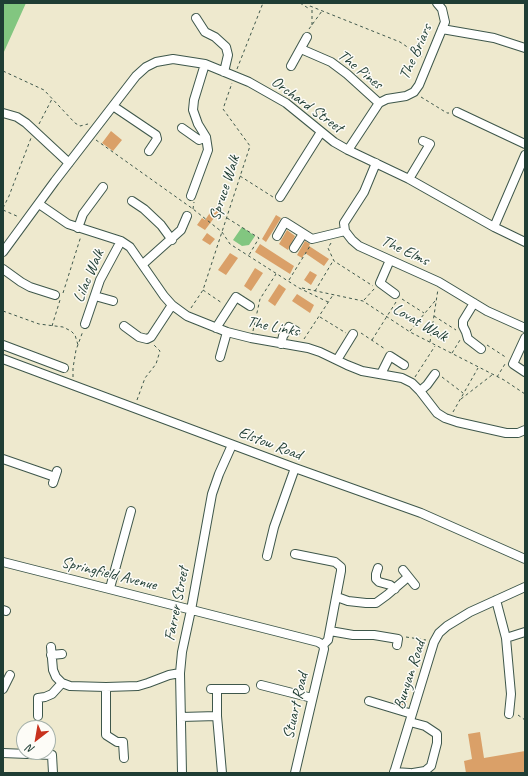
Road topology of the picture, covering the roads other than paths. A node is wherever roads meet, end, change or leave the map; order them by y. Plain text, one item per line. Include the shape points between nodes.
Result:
1 (437, 3) edge
2 (196, 18) dead end
3 (442, 29) junction
4 (308, 37) road end
5 (525, 48) edge
6 (301, 49) junction
7 (205, 64) junction
8 (291, 66) dead end
9 (224, 72) junction
10 (379, 103) junction
11 (113, 106) junction
12 (457, 112) road end
13 (4, 114) edge
14 (182, 128) dead end
15 (322, 132) junction
16 (206, 137) junction
17 (423, 141) dead end
18 (525, 144) edge
19 (348, 150) junction
20 (149, 151) dead end
21 (525, 155) edge
22 (69, 163) junction
23 (376, 164) junction
24 (409, 179) junction
25 (103, 187) dead end
26 (191, 196) road end
27 (280, 197) road end
28 (131, 201) dead end
29 (39, 204) junction
30 (187, 216) road end
31 (494, 227) junction
32 (81, 228) junction
33 (345, 231) junction
34 (303, 234) junction
35 (277, 236) dead end
36 (172, 240) junction
37 (121, 241) junction
38 (525, 242) edge
39 (294, 248) dead end
40 (3, 252) edge
41 (390, 260) junction
42 (143, 264) junction
43 (3, 268) edge
44 (395, 294) dead end
45 (55, 295) dead end
46 (95, 296) junction
47 (113, 301) dead end
48 (474, 303) junction
49 (172, 305) junction
50 (250, 306) dead end
51 (84, 326) road end
52 (124, 326) dead end
53 (216, 328) junction
54 (525, 328) edge
55 (296, 331) dead end
56 (227, 332) junction
57 (352, 335) road end
58 (525, 338) edge
59 (281, 344) junction
60 (3, 345) edge
61 (481, 349) road end
62 (220, 357) dead end
63 (3, 359) edge
64 (337, 360) junction
65 (404, 365) dead end
66 (64, 368) dead end
67 (525, 372) edge
68 (380, 374) junction
69 (435, 374) road end
70 (420, 391) junction
71 (525, 430) edge
72 (232, 444) junction
73 (3, 459) edge
74 (295, 468) junction
75 (55, 477) dead end
76 (131, 511) dead end
77 (295, 553) dead end
78 (266, 556) dead end
79 (525, 559) edge
80 (3, 562) edge
81 (378, 568) dead end
82 (403, 570) dead end
83 (408, 577) junction
84 (415, 584) dead end
85 (525, 587) edge
86 (110, 588) junction
87 (395, 589) junction
88 (337, 597) junction
89 (496, 600) junction
90 (191, 610) junction
91 (330, 631) junction
92 (525, 632) edge
93 (506, 638) junction
94 (397, 642) road end
95 (323, 645) junction
96 (62, 654) dead end
97 (180, 673) junction
98 (10, 674) dead end
99 (62, 683) junction
100 (262, 685) dead end
101 (106, 687) junction
102 (3, 689) edge
103 (245, 689) dead end
104 (312, 698) junction
105 (368, 701) dead end
106 (509, 714) road end
107 (38, 716) dead end
108 (217, 716) junction
109 (181, 717) junction
110 (411, 718) junction
111 (3, 753) edge
112 (124, 758) dead end
113 (394, 772) edge
114 (53, 773) edge
115 (182, 773) edge
116 (222, 773) edge
117 (295, 773) edge
118 (412, 773) edge

1 - 3 street, The Briars via 444,15
2 - 9 street via 205,32 226,47 227,62
3 - 5 street via 494,38
3 - 10 street, The Briars via 414,92
4 - 6 street
6 - 8 street
6 - 10 street, The Pines via 331,62
7 - 9 street, Orchard Street
7 - 11 street, Orchard Street via 174,59 156,62 136,76
7 - 16 street via 193,110
9 - 15 street, Orchard Street via 265,90
10 - 19 street
11 - 20 street via 156,135 157,139
11 - 22 street, Orchard Street
12 - 18 street
13 - 22 street via 17,117
14 - 16 street via 199,140
15 - 19 street, Orchard Street
15 - 27 street
16 - 26 street via 208,150
17 - 24 street via 430,144
19 - 23 street, Orchard Street
21 - 31 street
22 - 29 street, Orchard Street
23 - 24 street, Orchard Street
23 - 33 street via 364,192 344,223
24 - 31 street, Orchard Street
25 - 32 street via 83,214
28 - 36 street via 161,224
29 - 32 street, The Links via 63,222
29 - 40 street, Orchard Street
30 - 36 street via 181,230
31 - 38 street, Orchard Street
32 - 37 street, The Links
33 - 34 street via 312,239
33 - 41 street, The Elms via 359,246
34 - 35 street via 285,222
34 - 39 street
36 - 42 street
37 - 42 street, The Links via 130,247
37 - 46 street, Lilac Walk via 100,280
41 - 44 street via 380,283
41 - 48 street, The Elms via 439,282
42 - 49 street, The Links
43 - 45 street, Lilac Walk via 30,287
46 - 47 street
46 - 51 street, Lilac Walk via 86,311
48 - 54 street, The Elms
48 - 61 street via 463,320 463,326 468,339
49 - 52 street via 151,337 147,339 139,337
49 - 53 street, The Links via 187,316
50 - 53 street via 236,297
53 - 56 street, The Links
55 - 59 street via 289,327
56 - 59 street, The Links
56 - 62 street
57 - 64 street
58 - 67 street via 513,364
59 - 64 street, The Links via 300,346
60 - 66 street via 56,361
63 - 72 street, Elstow Road
64 - 68 street, The Links via 362,371
65 - 68 street via 390,356
68 - 70 street, The Links via 402,378
69 - 70 street
70 - 71 street, The Links via 437,413 449,420 506,433
72 - 74 street, Elstow Road
72 - 90 street, Farrer Street via 212,494
73 - 75 street
74 - 78 street
74 - 79 street, Elstow Road via 421,513
76 - 86 street
77 - 88 street, Stuart Road via 339,563 342,571
80 - 86 street, Springfield Avenue
81 - 87 street via 376,579
82 - 83 street
83 - 84 street
83 - 87 street
85 - 89 street, Bunyan Road
86 - 90 street, Springfield Avenue
87 - 88 street via 376,603 354,602
88 - 91 street, Stuart Road
89 - 93 street
89 - 110 street, Bunyan Road via 470,612 439,633
90 - 95 street, Springfield Avenue
90 - 97 street, Farrer Street
91 - 94 street via 353,636 374,635
91 - 95 street, Stuart Road via 328,640
92 - 93 street
93 - 106 street via 511,694
95 - 104 street, Stuart Road
96 - 99 street via 51,651 53,670
97 - 101 street via 138,686
97 - 109 street, Farrer Street
98 - 102 street
99 - 101 street via 70,686
99 - 107 street via 52,694 38,698
100 - 104 street
101 - 112 street via 103,721 106,735 118,742 124,742
103 - 108 street via 214,689
104 - 117 street, Stuart Road
105 - 110 street
108 - 109 street
108 - 116 street
109 - 115 street, Farrer Street
110 - 113 street, Bunyan Road
110 - 118 street via 437,734 431,766 424,771
111 - 114 street via 52,755
113 - 118 street

